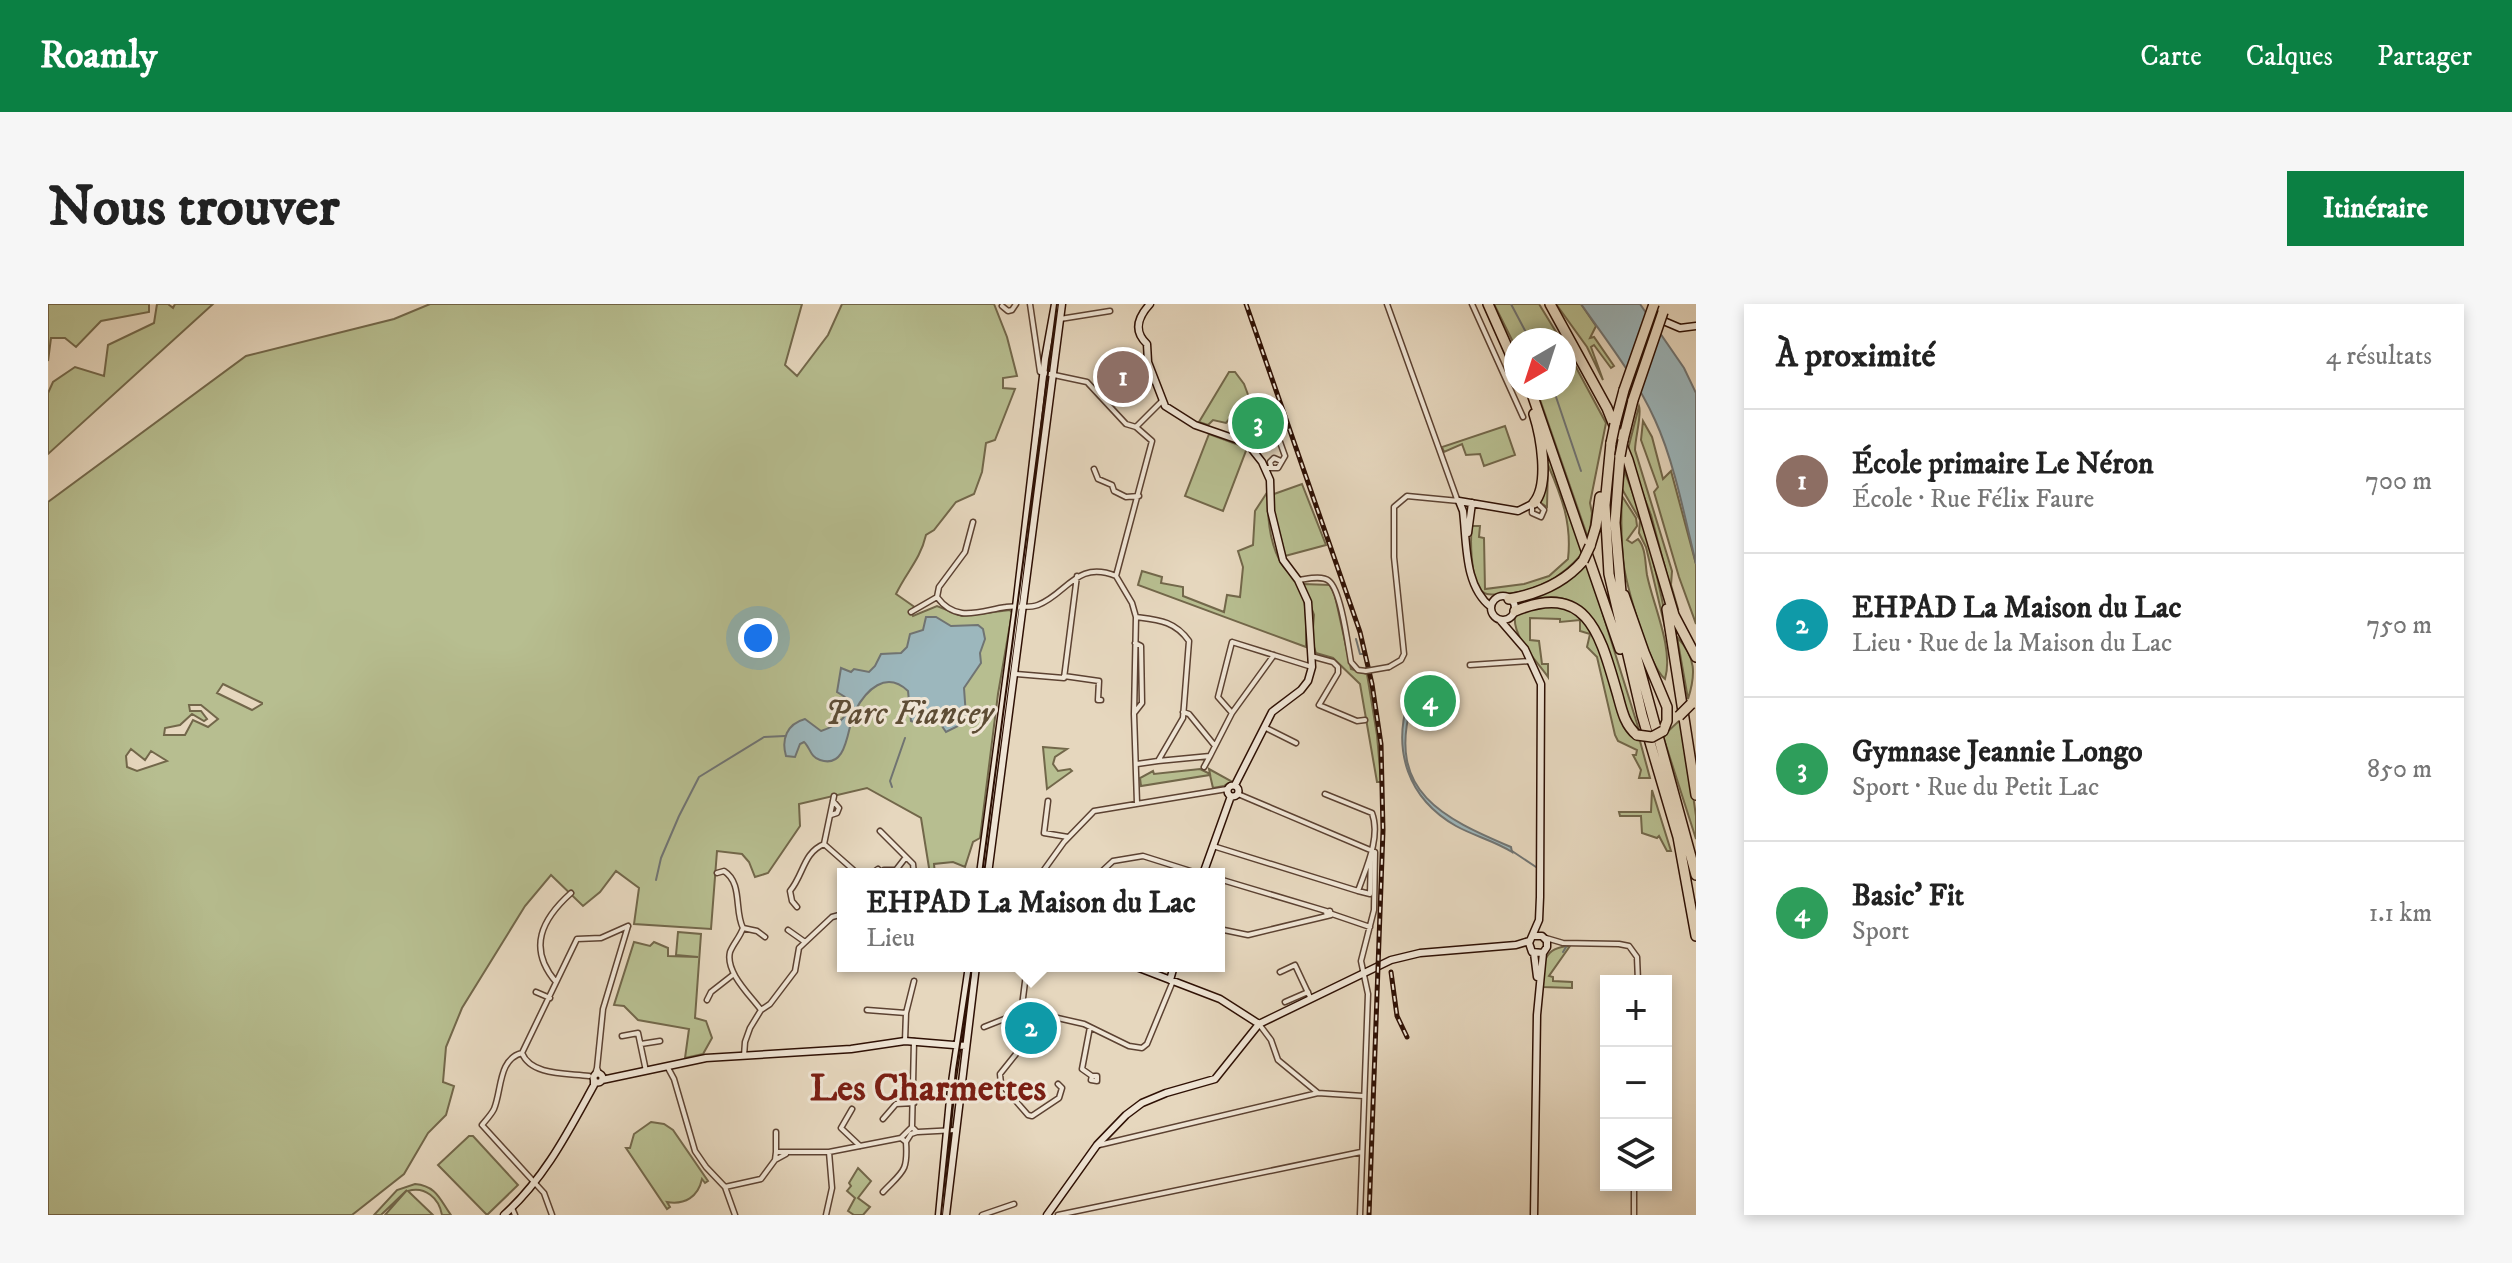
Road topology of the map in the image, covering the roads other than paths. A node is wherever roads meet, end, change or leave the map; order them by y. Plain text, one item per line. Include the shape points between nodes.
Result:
1 (1016, 304) edge
2 (1030, 304) edge
3 (1055, 304) edge
4 (1062, 304) edge
5 (1150, 304) edge
6 (1387, 304) edge
7 (1472, 304) edge
8 (1488, 304) edge
9 (1550, 304) edge
10 (1647, 304) edge
11 (1654, 304) edge
12 (1002, 306) edge
13 (1664, 308) edge
14 (1110, 311) dead end
15 (1060, 319) junction
16 (1696, 326) edge
17 (1504, 334) edge
18 (1504, 340) edge
19 (1043, 373) junction
20 (1052, 375) junction
21 (1530, 400) edge
22 (1531, 400) edge
23 (1162, 401) junction
24 (1254, 407) dead end
25 (1523, 417) dead end
26 (1136, 427) junction
27 (1611, 443) junction
28 (1268, 467) junction
29 (1094, 469) dead end
30 (1453, 492) junction
31 (1139, 496) junction
32 (1448, 498) junction
33 (1459, 501) junction
34 (1472, 503) junction
35 (1533, 504) junction
36 (1518, 511) junction
37 (1534, 515) junction
38 (973, 522) dead end
39 (1467, 541) junction
40 (1658, 557) junction
41 (1077, 576) junction
42 (1116, 576) junction
43 (1298, 580) junction
44 (1621, 586) junction
45 (1476, 590) junction
46 (937, 597) junction
47 (1497, 598) junction
48 (1509, 599) junction
49 (1020, 607) junction
50 (1491, 607) junction
51 (911, 612) dead end
52 (1513, 614) junction
53 (1136, 617) junction
54 (1500, 620) junction
55 (1520, 642) junction
56 (1274, 655) junction
57 (1311, 656) junction
58 (1696, 657) edge
59 (1528, 661) junction
60 (1312, 667) junction
61 (1013, 674) junction
62 (1064, 676) junction
63 (1101, 700) dead end
64 (1693, 700) edge
65 (1183, 712) junction
66 (1232, 713) junction
67 (1642, 715) junction
68 (1365, 720) dead end
69 (1264, 727) junction
70 (1663, 731) junction
71 (1296, 743) dead end
72 (1215, 746) junction
73 (1210, 756) junction
74 (1158, 761) junction
75 (1136, 764) junction
76 (1204, 767) dead end
77 (1232, 791) junction
78 (1325, 794) dead end
79 (1696, 795) edge
80 (834, 798) dead end
81 (1048, 801) dead end
82 (1137, 803) junction
83 (880, 831) dead end
84 (1068, 837) junction
85 (824, 844) junction
86 (1213, 846) junction
87 (1373, 852) junction
88 (906, 857) junction
89 (851, 868) edge
90 (898, 868) edge
91 (913, 868) edge
92 (981, 868) edge
93 (989, 868) edge
94 (1045, 868) edge
95 (1105, 868) edge
96 (1182, 868) edge
97 (1204, 868) edge
98 (717, 873) dead end
99 (1696, 875) edge
100 (1225, 881) edge
101 (1358, 891) junction
102 (571, 893) dead end
103 (797, 907) dead end
104 (1328, 914) junction
105 (837, 916) edge
106 (1539, 920) junction
107 (1370, 927) junction
108 (743, 928) junction
109 (788, 930) dead end
110 (1225, 930) edge
111 (1696, 936) edge
112 (765, 937) dead end
113 (1544, 937) junction
114 (1532, 938) junction
115 (1563, 943) junction
116 (805, 944) junction
117 (1516, 945) junction
118 (1545, 950) junction
119 (1532, 951) junction
120 (968, 972) edge
121 (975, 972) edge
122 (1026, 972) edge
123 (1149, 972) edge
124 (1173, 972) edge
125 (1280, 972) dead end
126 (1363, 973) junction
127 (734, 974) junction
128 (1638, 975) edge
129 (914, 981) dead end
130 (1172, 981) junction
131 (556, 982) junction
132 (536, 992) dead end
133 (1309, 995) junction
134 (1538, 995) junction
135 (550, 998) junction
136 (707, 1000) dead end
137 (1285, 1002) dead end
138 (761, 1010) junction
139 (867, 1010) dead end
140 (906, 1013) junction
141 (1022, 1014) junction
142 (1259, 1024) junction
143 (1090, 1026) junction
144 (984, 1027) dead end
145 (622, 1036) dead end
146 (660, 1041) dead end
147 (905, 1041) junction
148 (914, 1041) junction
149 (641, 1044) junction
150 (957, 1045) junction
151 (966, 1046) junction
152 (522, 1053) junction
153 (744, 1056) junction
154 (667, 1066) junction
155 (646, 1071) junction
156 (1092, 1076) dead end
157 (597, 1077) junction
158 (1058, 1084) dead end
159 (1318, 1093) junction
160 (1363, 1096) junction
161 (914, 1103) junction
162 (852, 1109) dead end
163 (883, 1119) dead end
164 (912, 1127) junction
165 (952, 1130) junction
166 (776, 1132) dead end
167 (917, 1132) junction
168 (901, 1138) junction
169 (906, 1142) junction
170 (1097, 1145) junction
171 (860, 1146) junction
172 (776, 1152) junction
173 (829, 1152) junction
174 (1361, 1152) junction
175 (786, 1154) junction
176 (775, 1160) junction
177 (536, 1183) junction
178 (725, 1187) junction
179 (1634, 1191) edge
180 (883, 1192) dead end
181 (1014, 1204) dead end
182 (1001, 1209) junction
183 (514, 1212) edge
184 (504, 1215) edge
185 (552, 1215) edge
186 (735, 1215) edge
187 (826, 1215) edge
188 (939, 1215) edge
189 (946, 1215) edge
190 (982, 1215) edge
191 (1003, 1215) edge
192 (1047, 1215) edge
193 (1058, 1215) edge
194 (1360, 1215) edge
195 (1534, 1215) edge
196 (1634, 1215) edge

1 - 12 street via 1008,311
2 - 19 street
3 - 19 street
4 - 15 street
5 - 23 street via 1138,327
6 - 30 street
7 - 25 street
8 - 17 highway
8 - 18 highway
9 - 40 highway via 1607,408
10 - 16 street via 1670,326
11 - 27 highway, bridge
13 - 44 highway, bridge via 1620,456 1615,523
14 - 15 street
15 - 20 street
19 - 20 street
19 - 49 street
20 - 26 street via 1093,386
20 - 49 street
21 - 35 highway via 1541,443 1542,489
22 - 67 highway
23 - 26 street
23 - 28 street via 1195,425 1247,443
24 - 28 street via 1277,422 1285,456 1278,468
26 - 31 street via 1152,447
27 - 48 highway, bridge via 1596,526 1583,561 1562,581
27 - 67 highway via 1605,505 1609,574
28 - 43 street via 1275,535 1283,560
29 - 31 street via 1114,491
30 - 32 street
30 - 33 street
31 - 42 street
32 - 33 street
32 - 43 street, bridge via 1407,496 1394,507 1404,654 1389,667 1358,670 1351,662 1330,581
33 - 34 street
33 - 39 street
34 - 36 street
34 - 39 street
35 - 36 street
35 - 37 street
35 - 37 street via 1542,505 1544,512
36 - 37 street
38 - 46 street via 965,552
39 - 45 street
40 - 58 highway via 1674,615
40 - 79 highway
41 - 42 street
41 - 49 street via 1045,602
41 - 62 street
42 - 53 street
43 - 57 street via 1310,613
44 - 70 highway via 1667,707
44 - 99 highway via 1633,650
45 - 47 street
45 - 50 street
46 - 49 street via 960,613
46 - 51 street
47 - 48 street
47 - 50 street
48 - 52 street
49 - 61 street
49 - 92 street
50 - 54 street
52 - 54 street
52 - 55 street
52 - 70 highway, bridge via 1556,602 1588,618 1601,639 1627,724 1637,735 1652,737
53 - 65 street via 1165,621 1180,628 1189,641
53 - 75 street
54 - 55 street
55 - 59 street
56 - 60 street
56 - 66 street
56 - 66 street via 1232,642 1218,697
57 - 60 street
57 - 68 street via 1338,667 1319,705
59 - 59 street via 1523,660 1470,665 1491,665
59 - 106 street via 1540,678 1543,701
60 - 69 street via 1301,690 1278,706
61 - 62 street
61 - 93 street
62 - 63 street via 1099,681
64 - 70 highway, bridge
65 - 72 street
65 - 74 street
66 - 72 street
67 - 111 highway via 1678,837
69 - 71 street
69 - 77 street
72 - 73 street
73 - 74 street
73 - 76 street
74 - 75 street
75 - 82 street
77 - 82 street
77 - 86 street
77 - 87 street
78 - 87 street via 1372,813
80 - 85 street
81 - 84 street via 1044,833
82 - 84 street via 1094,811
83 - 88 street
84 - 94 street
85 - 89 street
85 - 103 street via 805,859 790,891
86 - 97 street
86 - 101 street
87 - 101 street
87 - 101 street via 1370,894
87 - 107 street
88 - 90 street
88 - 91 street
95 - 96 street via 1113,861 1143,856
98 - 108 street via 731,876
100 - 104 street
102 - 131 street via 545,921 539,944
104 - 107 street
104 - 110 street via 1248,935
105 - 116 street
106 - 113 street
106 - 114 street
107 - 126 street via 1361,956
108 - 112 street
108 - 127 street via 731,949
109 - 116 street
113 - 114 street
113 - 115 street
113 - 118 street
114 - 117 street
114 - 119 street
115 - 118 street
115 - 128 street via 1629,946 1637,957
116 - 138 street via 797,952 795,971
117 - 119 street
117 - 126 street via 1420,953
118 - 119 street
118 - 134 street
119 - 134 street
120 - 150 street
121 - 151 street
122 - 141 street
123 - 130 street
124 - 130 street
125 - 133 street via 1295,965
126 - 133 street
126 - 160 street via 1368,994
127 - 136 street
127 - 138 street
129 - 140 street
130 - 142 street via 1220,999
130 - 143 street via 1142,1048
131 - 135 street
131 - 157 street via 577,939 601,938 628,926 603,1009
132 - 135 street
133 - 137 street
133 - 142 street
134 - 195 street
135 - 152 street
138 - 153 street
139 - 140 street
140 - 147 street
141 - 143 street
141 - 144 street
141 - 158 street via 1016,1054 1000,1074 1001,1084 1032,1116 1059,1098
142 - 159 street via 1278,1060
142 - 170 street via 1215,1079 1142,1103
143 - 156 street via 1082,1069
145 - 149 street via 638,1033
146 - 149 street
147 - 148 street
147 - 153 street
148 - 150 street
148 - 161 street
149 - 155 street
150 - 151 street
150 - 165 street
151 - 165 street
152 - 157 street via 537,1069
152 - 177 street via 507,1061 494,1108 481,1127
153 - 154 street
154 - 155 street
154 - 178 street via 695,1151
155 - 157 street
157 - 177 street
159 - 160 street
159 - 170 street
160 - 174 street
161 - 163 street via 896,1104
161 - 164 street
162 - 171 street via 841,1128
164 - 167 street
164 - 168 street
165 - 167 street
165 - 188 street
165 - 189 street
166 - 172 street
167 - 169 street
168 - 169 street
168 - 171 street
169 - 180 street via 904,1170
170 - 192 street
171 - 173 street
172 - 175 street
172 - 176 street
173 - 175 street
173 - 187 street via 832,1188
174 - 193 street
174 - 194 street
175 - 176 street
176 - 178 street via 761,1179
177 - 183 street
177 - 185 street
178 - 186 street
179 - 196 street
181 - 182 street
182 - 190 street
182 - 191 street
183 - 184 street

